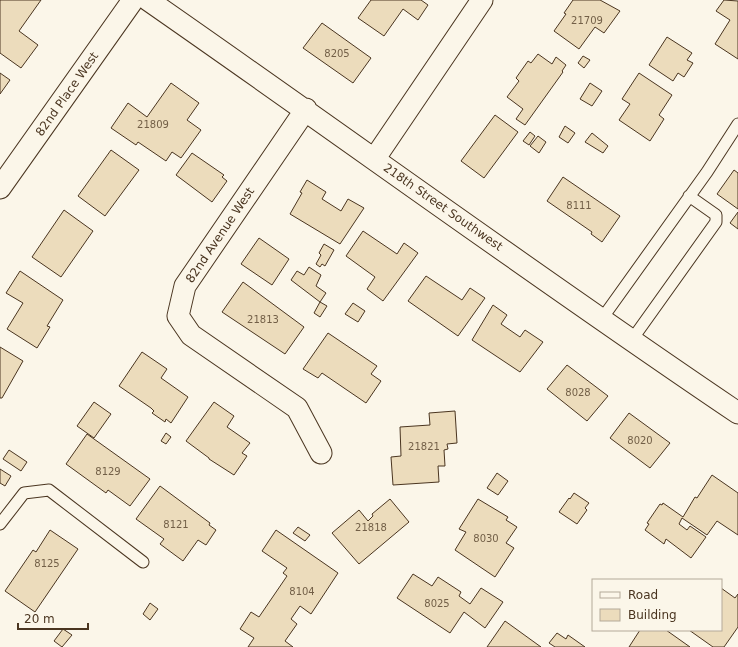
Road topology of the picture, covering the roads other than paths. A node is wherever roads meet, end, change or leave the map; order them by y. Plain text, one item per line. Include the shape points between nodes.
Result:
1 (134, 0) edge
2 (148, 0) edge
3 (482, 0) edge
4 (306, 109) junction
5 (738, 124) edge
6 (375, 158) junction
7 (0, 188) edge
8 (689, 196) junction
9 (601, 320) junction
10 (631, 341) junction
11 (738, 413) edge
12 (322, 454) dead end
13 (0, 524) edge
14 (143, 562) dead end

1 - 7 street, 82nd Place West
2 - 4 street, 218th Street Southwest
3 - 6 street
4 - 6 street, 218th Street Southwest
4 - 12 street, 82nd Avenue West via 186,286 178,316 191,335 297,408
5 - 8 lane
6 - 9 street, 218th Street Southwest
8 - 9 lane
8 - 10 lane via 716,215 716,222
9 - 10 street, 218th Street Southwest
10 - 11 street, 218th Street Southwest
13 - 14 lane via 24,493 49,490

